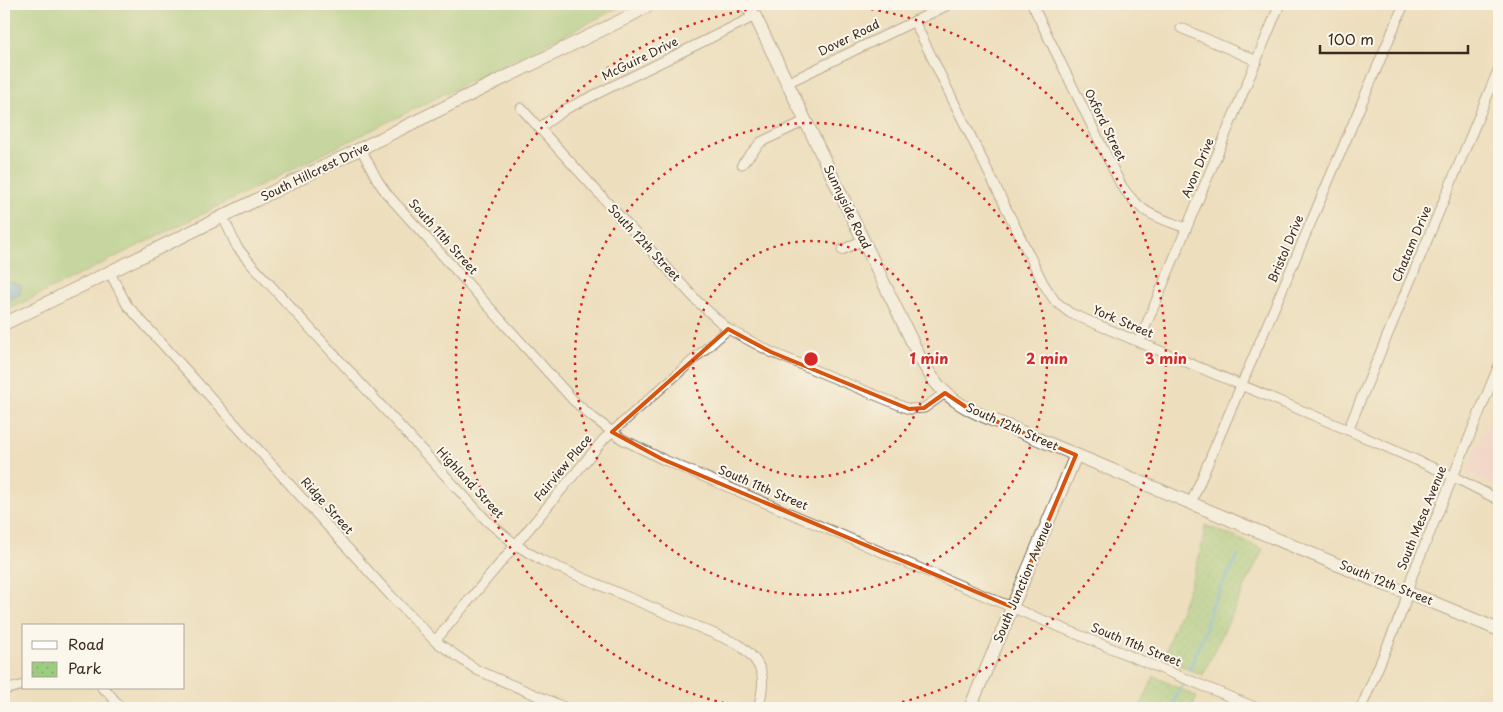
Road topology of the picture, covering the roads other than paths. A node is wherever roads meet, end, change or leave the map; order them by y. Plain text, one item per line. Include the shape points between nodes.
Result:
1 (651, 4) edge
2 (662, 4) edge
3 (744, 4) edge
4 (950, 4) edge
5 (1032, 4) edge
6 (1280, 4) edge
7 (1404, 4) edge
8 (755, 10) edge
9 (626, 18) junction
10 (914, 20) junction
11 (1181, 28) dead end
12 (1257, 61) junction
13 (1499, 68) edge
14 (787, 83) junction
15 (521, 108) dead end
16 (805, 121) junction
17 (539, 128) junction
18 (361, 149) junction
19 (742, 164) dead end
20 (223, 217) junction
21 (1186, 228) junction
22 (863, 240) junction
23 (842, 250) dead end
24 (110, 273) junction
25 (4, 324) edge
26 (728, 329) junction
27 (1139, 342) junction
28 (1499, 365) edge
29 (1242, 386) junction
30 (945, 393) junction
31 (1348, 430) junction
32 (612, 432) junction
33 (1076, 455) junction
34 (1452, 476) junction
35 (1499, 500) edge
36 (1191, 503) junction
37 (516, 546) junction
38 (1407, 593) junction
39 (1012, 607) junction
40 (1499, 630) edge
41 (435, 641) junction
42 (22, 686) edge
43 (4, 690) edge
44 (105, 690) edge
45 (121, 708) edge
46 (566, 708) edge
47 (758, 708) edge
48 (970, 708) edge
49 (1257, 708) edge
50 (1361, 708) edge

1 - 9 street
2 - 9 street
3 - 8 street, Sunnyside Road
4 - 10 street, Dover Road
5 - 21 street, Oxford Street via 1120,185 1131,200 1148,214
6 - 12 street, Avon Drive
7 - 29 street, Bristol Drive
8 - 14 street, Sunnyside Road
8 - 17 street, McGuire Drive via 566,109
9 - 18 street, South Hillcrest Drive
10 - 14 street, Dover Road
10 - 27 street, York Street via 1055,301 1070,313
11 - 12 street
12 - 21 street, Avon Drive
13 - 31 street, Chatam Drive
14 - 16 street, Sunnyside Road
15 - 17 street, South 12th Street
16 - 19 street via 761,142
16 - 22 street, Sunnyside Road
17 - 26 street, South 12th Street via 698,302
18 - 20 street, South Hillcrest Drive
18 - 32 street, South 11th Street via 387,194 574,401
20 - 24 street, South Hillcrest Drive
20 - 37 street, Highland Street via 237,247 251,264 487,522
21 - 27 street, Avon Drive
22 - 23 street
22 - 30 street, Sunnyside Road via 920,358
24 - 25 street, South Hillcrest Drive
24 - 41 street, Ridge Street via 127,305
26 - 30 street, South 12th Street via 771,352 909,409 924,408
26 - 32 street, Fairview Place
27 - 29 street, York Street
28 - 34 street, South Mesa Avenue
29 - 31 street, York Street
29 - 36 street, Bristol Drive
30 - 33 street, South 12th Street via 972,411
31 - 34 street, York Street
32 - 37 street, Fairview Place
32 - 39 street, South 11th Street via 662,459
33 - 36 street, South 12th Street
33 - 39 street, South Junction Avenue
34 - 35 street, York Street
34 - 38 street, South Mesa Avenue
36 - 38 street, South 12th Street
37 - 41 street, Fairview Place
37 - 47 street, Highland Street via 541,560 738,644 760,667 763,678
38 - 40 street, South 12th Street
38 - 50 street, South Mesa Avenue
39 - 48 street, South Junction Avenue
39 - 49 street, South 11th Street
41 - 46 street, Ridge Street via 477,670
42 - 43 street
44 - 45 street

